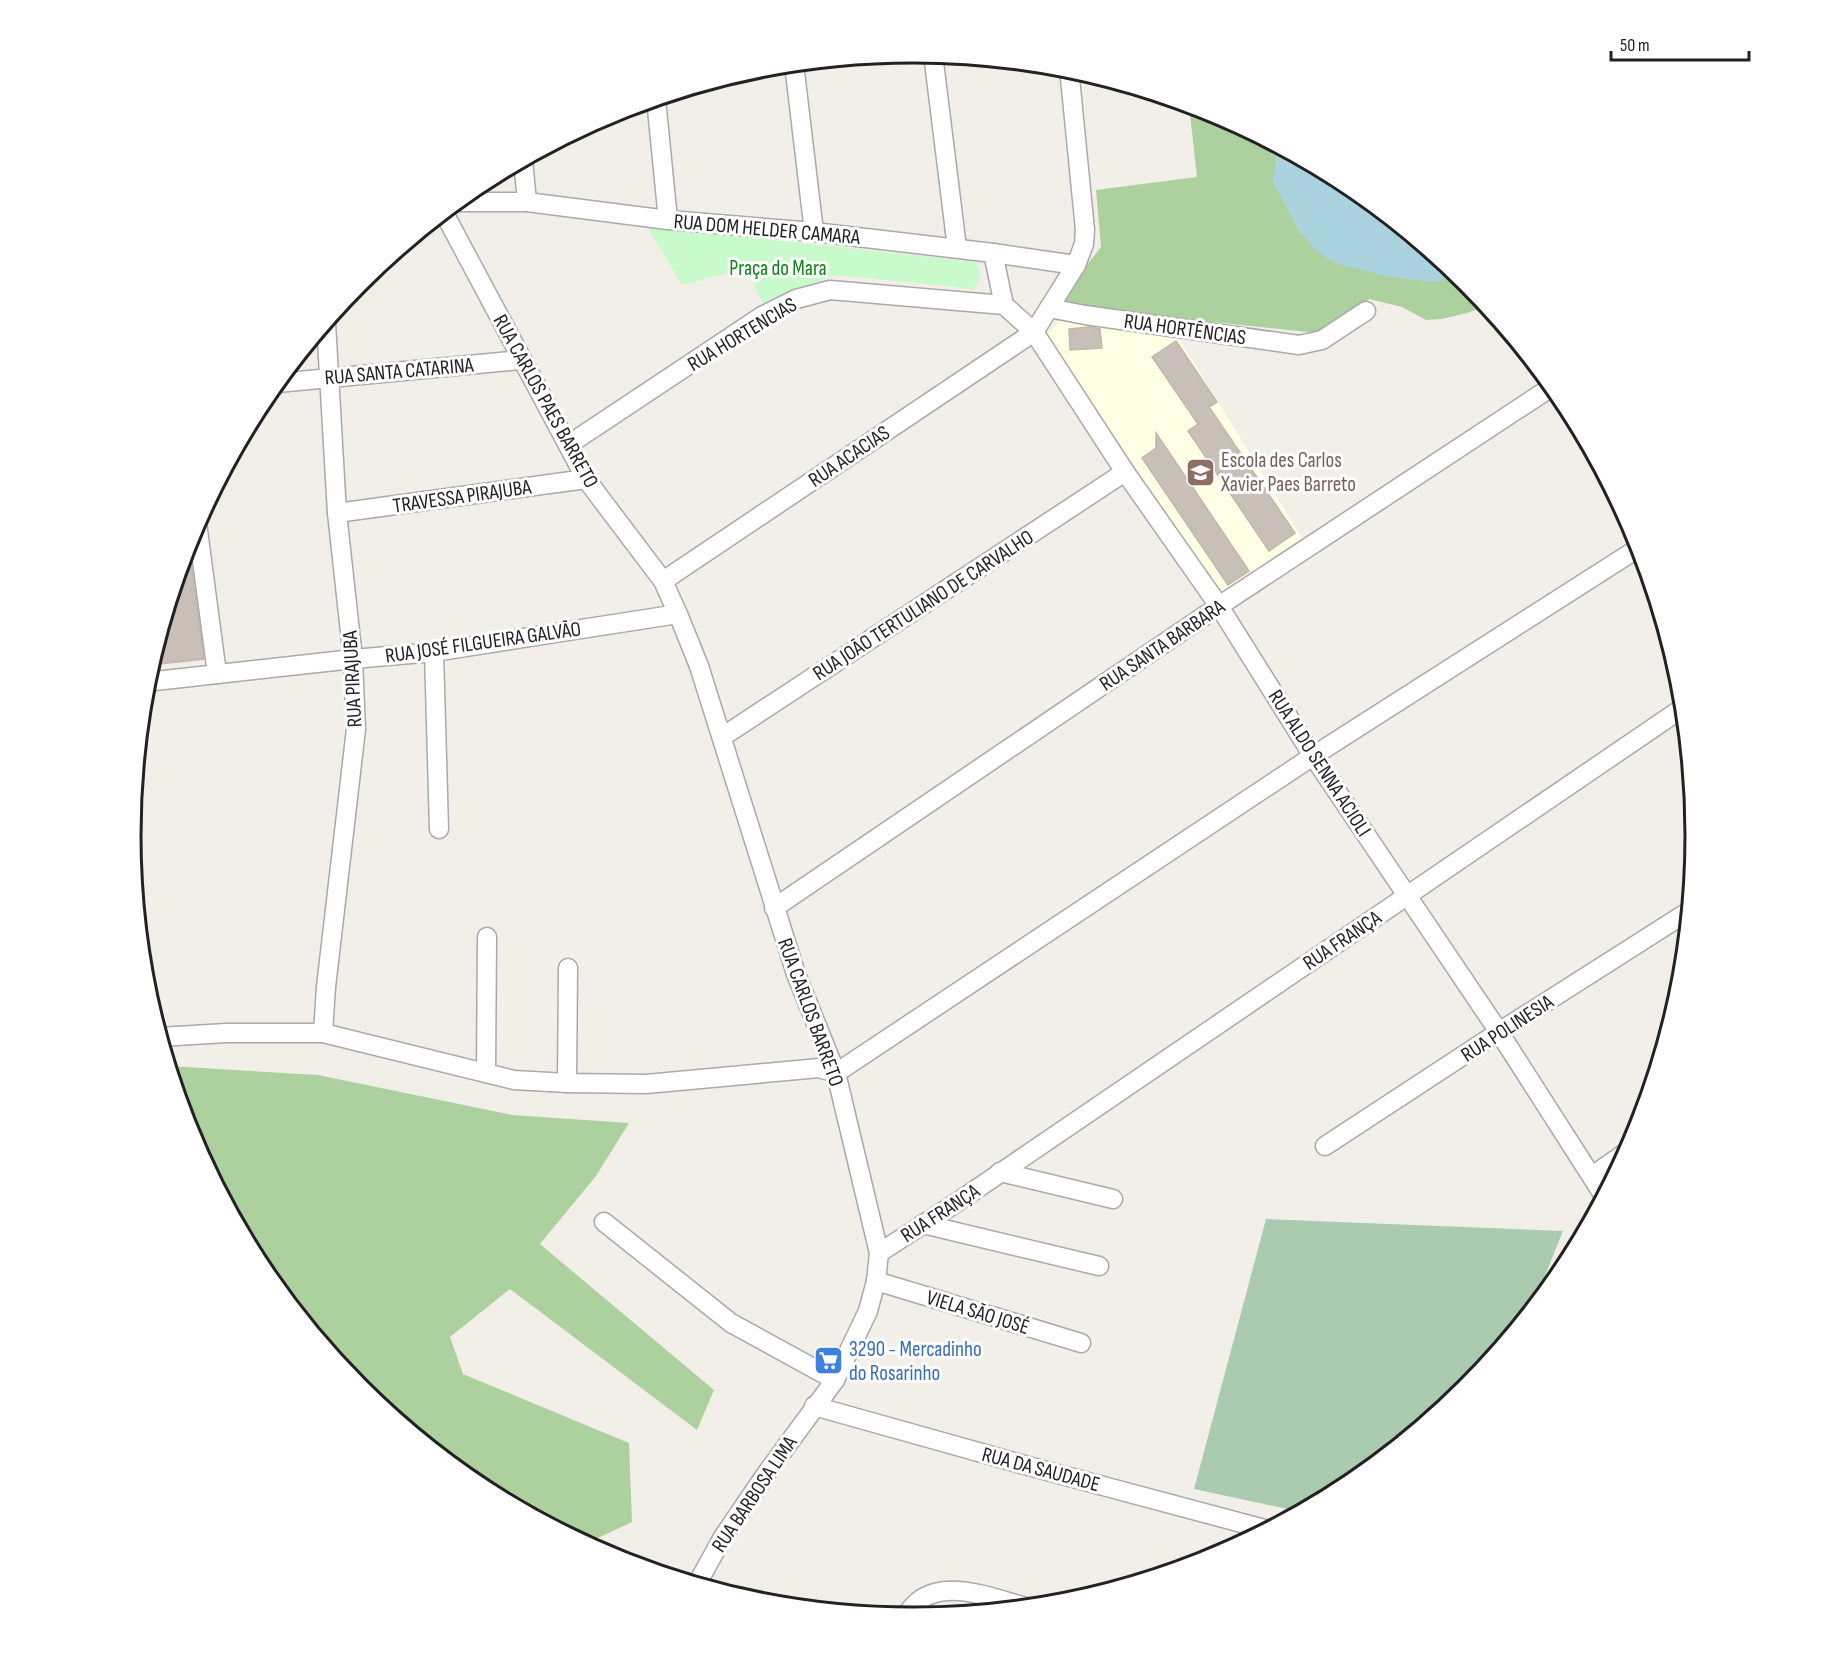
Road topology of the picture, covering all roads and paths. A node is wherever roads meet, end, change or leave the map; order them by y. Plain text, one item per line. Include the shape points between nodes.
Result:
1 (934, 64) edge
2 (795, 73) edge
3 (1070, 79) edge
4 (657, 107) edge
5 (525, 168) edge
6 (472, 202) edge
7 (527, 202) junction
8 (448, 220) edge
9 (668, 220) junction
10 (814, 232) junction
11 (957, 249) junction
12 (993, 253) junction
13 (1076, 265) junction
14 (1004, 305) junction
15 (1049, 308) junction
16 (1366, 311) dead end
17 (1034, 332) junction
18 (327, 334) edge
19 (522, 360) junction
20 (330, 376) junction
21 (290, 381) edge
22 (1545, 391) edge
23 (568, 445) junction
24 (1125, 472) junction
25 (586, 479) junction
26 (337, 513) junction
27 (199, 541) edge
28 (1632, 553) edge
29 (663, 581) junction
30 (1219, 606) junction
31 (678, 614) junction
32 (434, 652) junction
33 (353, 658) junction
34 (217, 674) junction
35 (157, 681) edge
36 (1675, 713) edge
37 (722, 737) junction
38 (1313, 756) junction
39 (439, 829) dead end
40 (1408, 896) junction
41 (774, 908) junction
42 (1681, 916) edge
43 (488, 937) dead end
44 (568, 968) dead end
45 (1499, 1032) junction
46 (323, 1033) junction
47 (167, 1037) edge
48 (486, 1072) junction
49 (836, 1073) junction
50 (567, 1083) junction
51 (1325, 1146) dead end
52 (1613, 1161) edge
53 (1000, 1172) junction
54 (1592, 1176) junction
55 (1600, 1189) edge
56 (1113, 1200) dead end
57 (604, 1222) dead end
58 (923, 1224) junction
59 (879, 1252) junction
60 (1099, 1266) dead end
61 (876, 1281) junction
62 (1081, 1343) dead end
63 (835, 1380) junction
64 (814, 1406) junction
65 (1257, 1527) edge
66 (701, 1578) edge
67 (1006, 1602) edge
68 (910, 1608) edge

1 - 11 street
2 - 10 street
3 - 13 street via 1085,230
4 - 9 street
5 - 7 street
6 - 7 street, RUA DOM HELDER CAMARA
7 - 9 street, RUA DOM HELDER CAMARA
8 - 19 street, RUA CARLOS PAES BARRETO
9 - 10 street, RUA DOM HELDER CAMARA
10 - 11 street, RUA DOM HELDER CAMARA
11 - 12 street, RUA DOM HELDER CAMARA
12 - 13 street, RUA DOM HELDER CAMARA
12 - 14 street
13 - 15 street
14 - 17 street
14 - 23 street, RUA HORTENCIAS via 830,290 796,299 762,316
15 - 16 street, RUA HORTÊNCIAS via 1299,345 1322,340
15 - 17 street
17 - 24 street, RUA ALDO SENNA ACIOLI
17 - 29 street, RUA ACACIAS
18 - 20 street, RUA PIRAJUBA
19 - 20 street, RUA SANTA CATARINA
19 - 23 street, RUA CARLOS PAES BARRETO
20 - 21 street, RUA SANTA CATARINA
20 - 26 street, RUA PIRAJUBA
22 - 30 street, RUA SANTA BARBARA
23 - 25 street, RUA CARLOS PAES BARRETO
24 - 30 street, RUA ALDO SENNA ACIOLI
24 - 37 street, RUA JOÃO TERTULIANO DE CARVALHO
25 - 26 street, TRAVESSA PIRAJUBA
25 - 29 street, RUA CARLOS PAES BARRETO
26 - 33 street, RUA PIRAJUBA
27 - 34 street
28 - 38 street
29 - 31 street, RUA CARLOS PAES BARRETO
30 - 38 street, RUA ALDO SENNA ACIOLI
30 - 41 street, RUA SANTA BARBARA
31 - 32 street, RUA JOSÉ FILGUEIRA GALVÃO
31 - 37 street, RUA CARLOS BARRETO
32 - 33 street, RUA JOSÉ FILGUEIRA GALVÃO
32 - 39 street
33 - 34 street, RUA JOSÉ FILGUEIRA GALVÃO
33 - 46 street, RUA PIRAJUBA via 356,729
34 - 35 street, RUA JOSÉ FILGUEIRA GALVÃO
36 - 40 street, RUA FRANÇA
37 - 41 street, RUA CARLOS BARRETO
38 - 40 street, RUA ALDO SENNA ACIOLI
38 - 49 street
40 - 45 street, RUA ALDO SENNA ACIOLI
40 - 53 street, RUA FRANÇA
41 - 49 street, RUA CARLOS BARRETO
42 - 45 street, RUA POLINESIA
43 - 48 street
44 - 50 street
45 - 51 street, RUA POLINESIA
45 - 54 street, RUA ALDO SENNA ACIOLI
46 - 47 street
46 - 48 street
48 - 50 street via 514,1080
49 - 50 street via 819,1068 646,1084
49 - 59 street, RUA CARLOS BARRETO
52 - 54 street
53 - 56 street, RUA FRANÇA
53 - 58 street, RUA FRANÇA
54 - 55 street, RUA ALDO SENNA ACIOLI
57 - 63 street via 731,1323
58 - 59 street, RUA FRANÇA
58 - 60 street
59 - 61 street, RUA CARLOS BARRETO
61 - 62 street, VIELA SÃO JOSÉ
61 - 63 street, RUA CARLOS BARRETO via 868,1311
63 - 64 street, RUA CARLOS BARRETO
64 - 65 street, RUA DA SAUDADE
64 - 66 street, RUA BARBOSA LIMA via 729,1528
67 - 68 street via 966,1591 938,1592 923,1596

